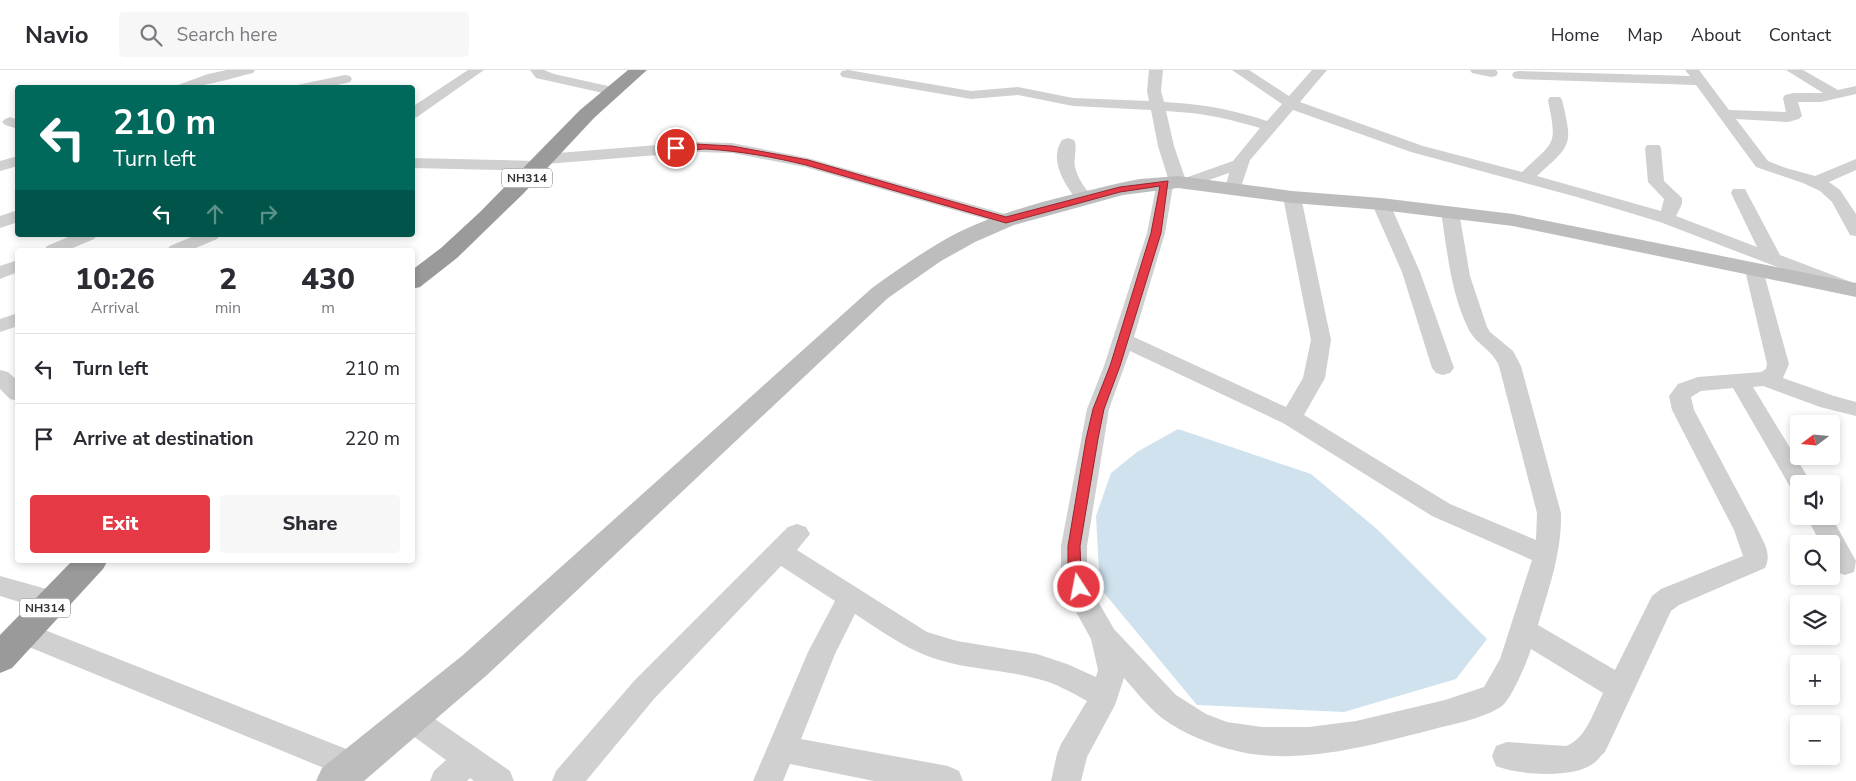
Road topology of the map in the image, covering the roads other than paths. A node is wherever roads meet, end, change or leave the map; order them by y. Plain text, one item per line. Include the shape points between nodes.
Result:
1 (248, 70) edge
2 (477, 70) edge
3 (537, 70) edge
4 (638, 70) edge
5 (1156, 70) edge
6 (1239, 70) edge
7 (1320, 70) edge
8 (1793, 70) edge
9 (847, 74) dead end
10 (1520, 75) dead end
11 (1696, 75) edge
12 (344, 79) edge
13 (191, 85) edge
14 (316, 85) edge
15 (1856, 90) edge
16 (612, 92) junction
17 (1836, 95) junction
18 (1555, 100) dead end
19 (1292, 104) junction
20 (1157, 106) junction
21 (415, 112) edge
22 (1724, 114) junction
23 (1272, 127) junction
24 (1068, 143) dead end
25 (1653, 148) dead end
26 (15, 162) edge
27 (415, 163) edge
28 (542, 163) junction
29 (1240, 164) junction
30 (1856, 164) edge
31 (0, 166) edge
32 (1525, 178) junction
33 (1856, 181) edge
34 (1176, 182) junction
35 (1816, 182) junction
36 (1233, 188) junction
37 (1739, 193) dead end
38 (1292, 197) junction
39 (1085, 199) junction
40 (1381, 204) junction
41 (1450, 212) junction
42 (15, 216) edge
43 (1666, 218) junction
44 (1006, 220) junction
45 (0, 223) edge
46 (1856, 231) edge
47 (83, 237) edge
48 (206, 237) edge
49 (58, 248) edge
50 (181, 248) edge
51 (1763, 264) junction
52 (15, 267) edge
53 (0, 273) edge
54 (415, 280) edge
55 (1855, 290) edge
56 (15, 320) edge
57 (0, 326) edge
58 (1123, 340) junction
59 (1443, 368) dead end
60 (1765, 380) junction
61 (1739, 381) junction
62 (1856, 409) edge
63 (1291, 418) junction
64 (1795, 475) edge
65 (1823, 525) edge
66 (1546, 555) junction
67 (89, 563) edge
68 (1845, 565) dead end
69 (0, 586) edge
70 (851, 597) junction
71 (52, 601) junction
72 (1523, 630) junction
73 (22, 632) junction
74 (1104, 637) junction
75 (0, 658) edge
76 (1620, 688) junction
77 (1105, 696) junction
78 (412, 719) junction
79 (782, 749) junction
80 (1507, 756) dead end
81 (469, 759) junction
82 (344, 774) edge
83 (445, 781) edge
84 (499, 781) edge
85 (567, 781) edge
86 (768, 781) edge
87 (948, 781) edge
88 (1066, 781) edge

1 - 13 street
2 - 21 street
3 - 16 street via 550,78
4 - 16 highway, NH314
5 - 20 street
6 - 19 street
7 - 19 street
8 - 17 street
9 - 20 street via 971,95 1018,92 1073,102
10 - 11 street
11 - 22 street
12 - 14 street
15 - 17 street
16 - 28 highway, NH314
17 - 22 street via 1790,98 1794,116
18 - 32 street via 1560,140
19 - 23 street
19 - 32 street via 1417,149
20 - 23 street via 1210,109
20 - 34 street
22 - 35 street via 1762,164
23 - 29 street
24 - 39 street via 1065,154 1067,171
25 - 43 street via 1656,182 1673,198
26 - 31 street
27 - 28 street
28 - 44 street via 695,146 732,148 808,163
28 - 54 highway, NH314 via 449,253
29 - 34 street
29 - 36 street
30 - 35 street
32 - 43 street
33 - 35 street
34 - 36 street
34 - 39 street via 1140,185
34 - 58 street via 1156,233
35 - 46 street via 1835,195
36 - 38 street
37 - 51 street
38 - 40 street
38 - 63 street via 1321,340 1314,378
39 - 44 street
40 - 41 street
40 - 59 street via 1411,272
41 - 51 street
41 - 66 street via 1461,276 1478,327 1482,336 1506,356 1510,366 1549,513
42 - 45 street
43 - 51 street
44 - 78 street via 933,256 880,293
47 - 49 street
48 - 50 street
51 - 55 street
51 - 60 street via 1778,364 1776,372
52 - 53 street
56 - 57 street
58 - 63 street
58 - 74 street via 1098,409 1074,546 1074,573 1083,601
60 - 61 street
60 - 62 street
61 - 64 street
61 - 76 street via 1698,384 1680,396 1683,410 1746,530 1756,561 1670,597 1661,604
63 - 66 street via 1441,510
65 - 68 street
66 - 72 street
67 - 71 highway, NH314
69 - 71 street
70 - 77 street via 935,649 1052,670
70 - 79 street via 822,652
70 - 85 street via 788,543 644,690
71 - 73 highway, NH314
72 - 74 street via 1513,662 1494,696 1474,705 1419,719 1309,741 1262,741 1226,735 1196,723 1166,704
72 - 76 street
73 - 75 highway, NH314
73 - 82 street
74 - 77 street via 1112,670
76 - 80 street via 1594,742 1583,754 1566,760
77 - 88 street via 1072,754
78 - 81 street
78 - 82 street
79 - 86 street
79 - 87 street
81 - 83 street
81 - 84 street

